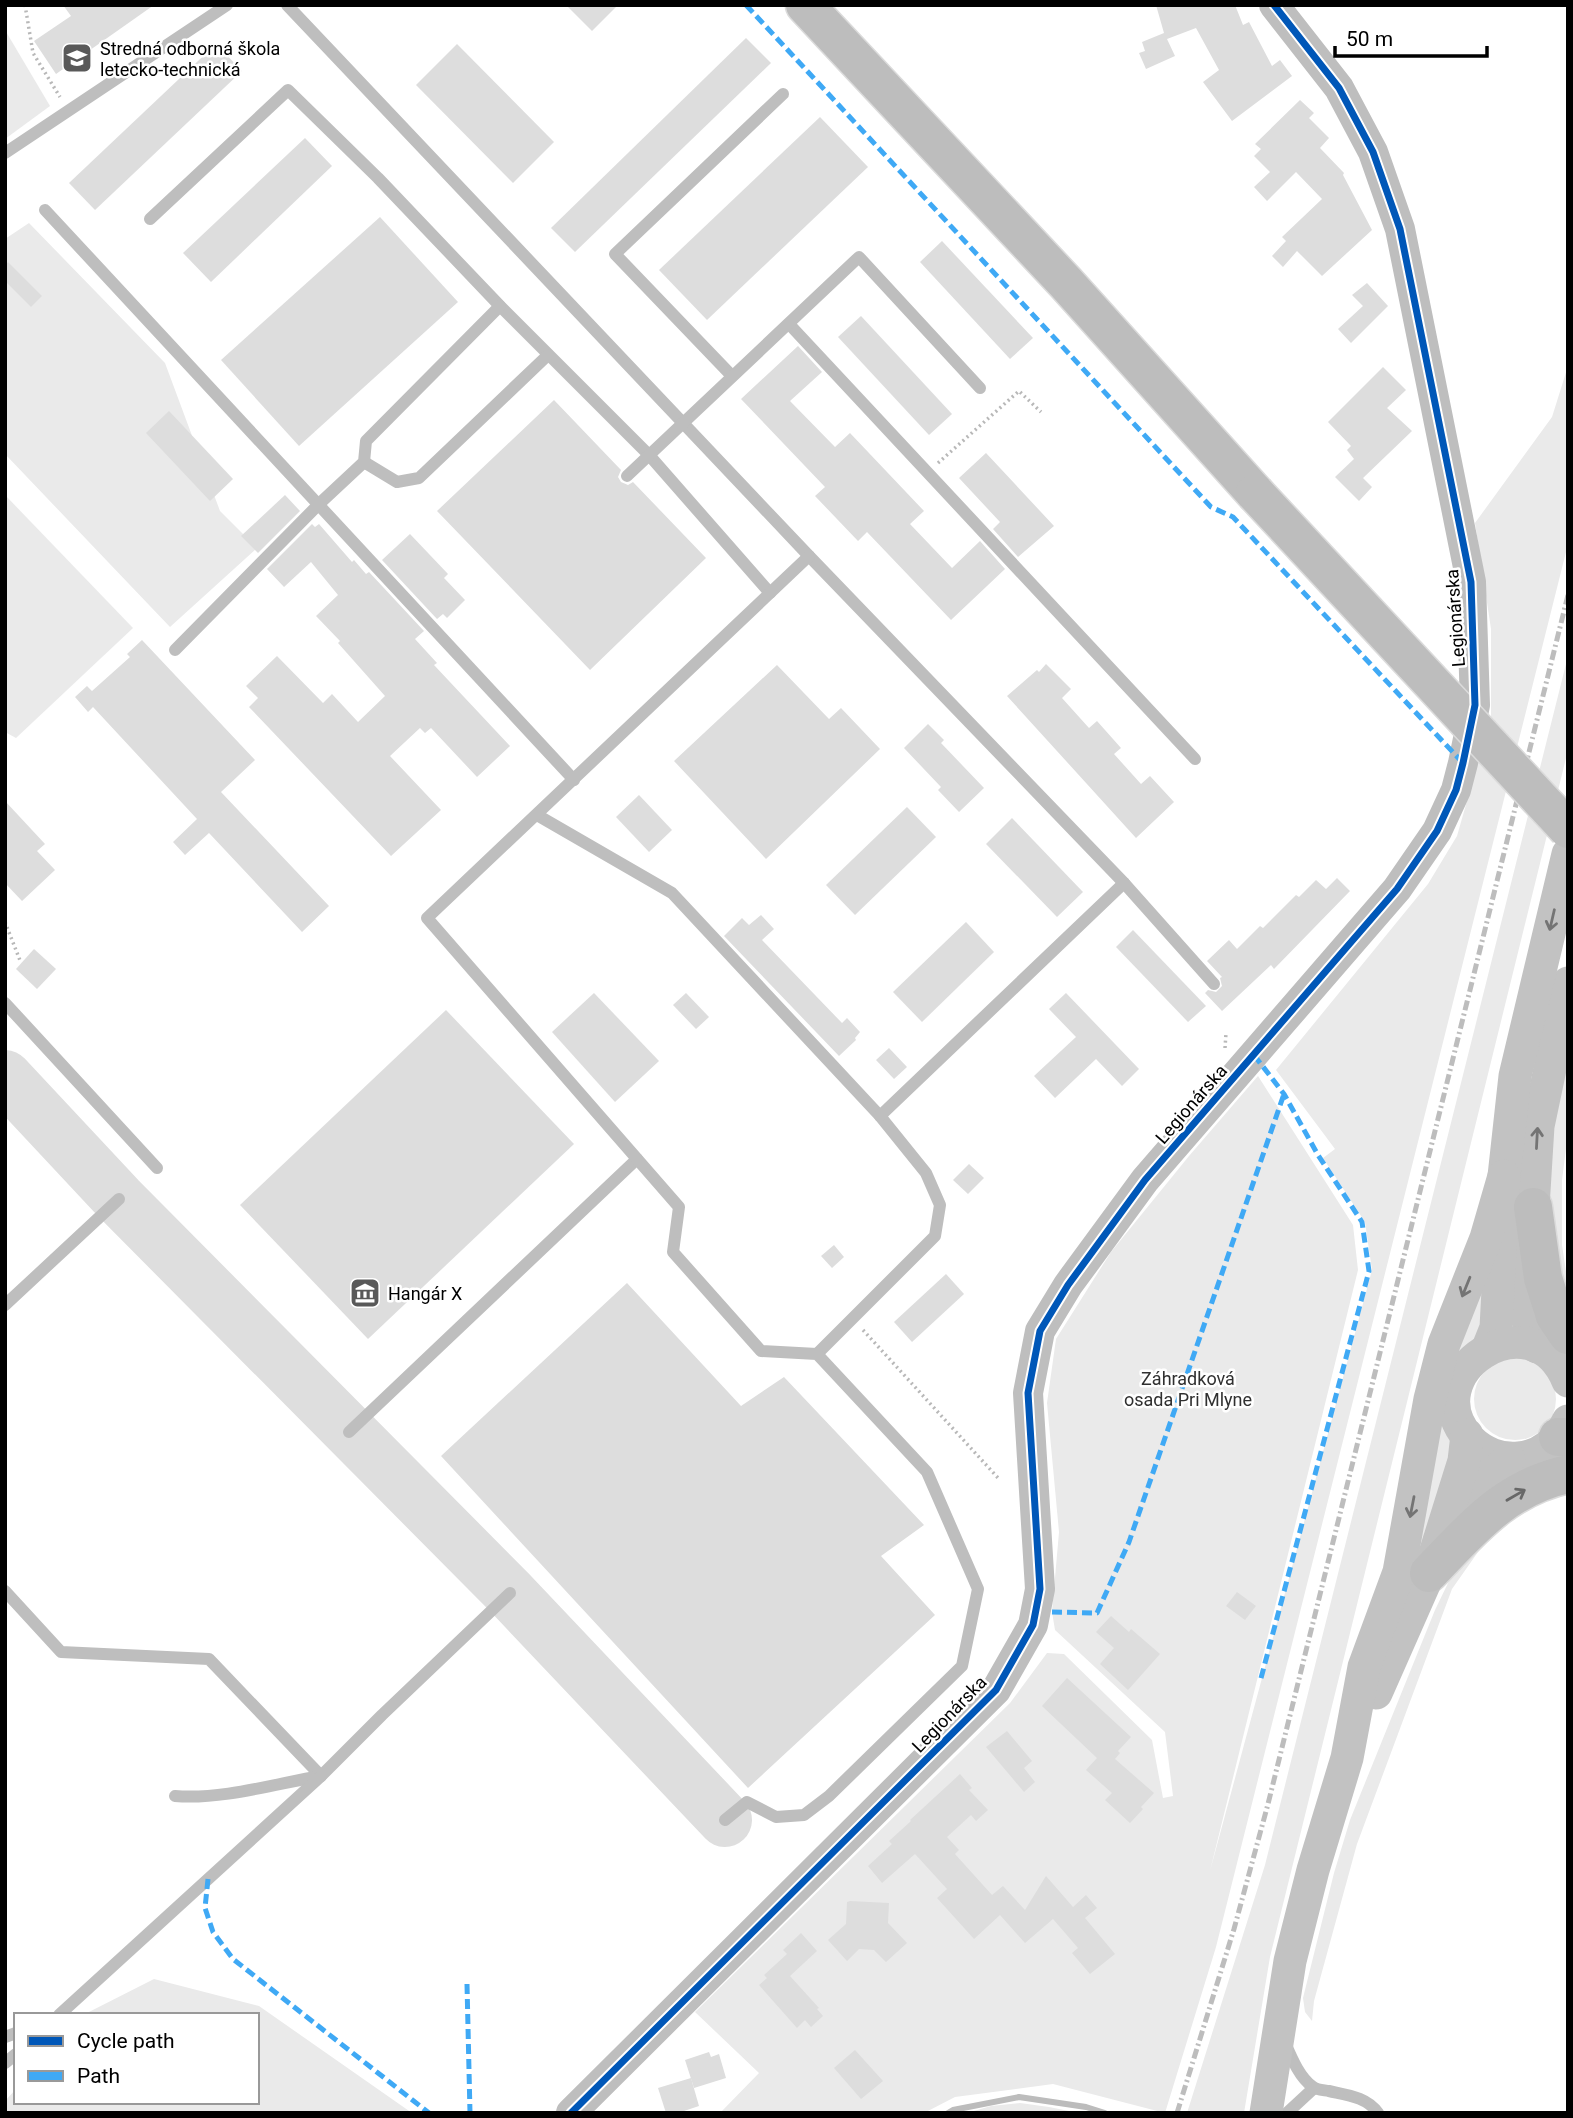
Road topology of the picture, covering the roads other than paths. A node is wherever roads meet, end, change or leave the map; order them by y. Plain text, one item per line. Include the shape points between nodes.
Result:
1 (227, 5) edge
2 (287, 5) edge
3 (805, 5) edge
4 (1274, 5) edge
5 (783, 94) dead end
6 (5, 153) edge
7 (45, 210) dead end
8 (150, 219) dead end
9 (500, 306) junction
10 (789, 324) junction
11 (548, 355) junction
12 (732, 376) junction
13 (980, 388) dead end
14 (682, 422) junction
15 (649, 455) junction
16 (364, 462) junction
17 (627, 476) dead end
18 (319, 504) junction
19 (809, 556) junction
20 (770, 593) junction
21 (174, 650) dead end
22 (1195, 759) dead end
23 (573, 780) junction
24 (537, 815) junction
25 (1568, 829) edge
26 (1568, 854) edge
27 (1124, 883) junction
28 (1568, 983) edge
29 (1214, 984) dead end
30 (5, 1003) edge
31 (880, 1116) junction
32 (637, 1159) junction
33 (157, 1168) dead end
34 (1504, 1176) junction
35 (119, 1199) dead end
36 (1533, 1207) joint
37 (5, 1304) edge
38 (1552, 1341) edge
39 (1489, 1348) junction
40 (817, 1354) junction
41 (1568, 1381) edge
42 (349, 1432) dead end
43 (1565, 1432) edge
44 (1467, 1435) junction
45 (1509, 1458) junction
46 (1568, 1474) edge
47 (1429, 1573) junction
48 (5, 1591) edge
49 (510, 1593) dead end
50 (1347, 1758) junction
51 (321, 1776) junction
52 (174, 1796) dead end
53 (725, 1820) dead end
54 (60, 2013) edge
55 (1279, 2027) junction
56 (1314, 2088) junction
57 (571, 2113) edge
58 (1266, 2113) edge
59 (1287, 2113) edge
60 (1378, 2113) edge

1 - 6 lane
2 - 14 lane
3 - 25 main road, bridge
4 - 57 street, Legionárska via 1339,88 1373,152 1400,229 1471,582 1475,705 1455,790 1437,831 1397,889 1145,1180 1040,1331 1028,1393 1040,1589 1034,1625 996,1690
5 - 12 lane via 615,254
7 - 18 lane
8 - 9 lane via 288,90
9 - 11 lane
9 - 16 lane via 366,441
10 - 12 lane
10 - 13 lane via 859,257
10 - 22 lane
11 - 15 lane
11 - 16 lane via 419,478 397,482
12 - 14 lane
14 - 15 lane
14 - 19 lane
15 - 17 lane
15 - 20 lane
16 - 18 lane
18 - 21 lane
18 - 23 lane
19 - 20 lane
19 - 27 lane
20 - 23 lane
23 - 24 lane
24 - 31 lane via 671,894
24 - 32 lane via 427,918
26 -> 34 main road via 1514,1076
27 - 29 lane
27 - 31 lane
36 -> 28 main road via 1538,1126
30 - 33 lane
31 - 40 lane via 926,1173 940,1205 934,1236
32 - 40 lane via 679,1207 673,1252 761,1351
32 - 42 lane
34 - 39 main road via 1496,1328
34 -> 50 main road via 1486,1238 1444,1344 1399,1572 1364,1667
35 - 37 lane
36 - 38 main road via 1555,1316
38 - 39 main road
38 - 41 main road
39 - 44 main road via 1468,1364 1457,1387 1456,1412
40 - 53 lane via 927,1472 978,1589 962,1666 829,1796 804,1815 776,1817 747,1802
43 - 45 main road via 1536,1454
44 - 45 main road via 1485,1451
44 - 47 main road via 1464,1461
45 - 47 main road via 1492,1474
47 -> 46 main road via 1489,1512 1516,1493
47 - 50 main road
48 - 51 lane via 61,1652 209,1659
49 - 51 lane
50 - 55 main road via 1313,1870
51 - 52 lane via 224,1794
51 - 54 lane
55 - 56 lane via 1291,2058
55 - 58 main road
56 - 59 lane
56 - 60 lane via 1364,2100

